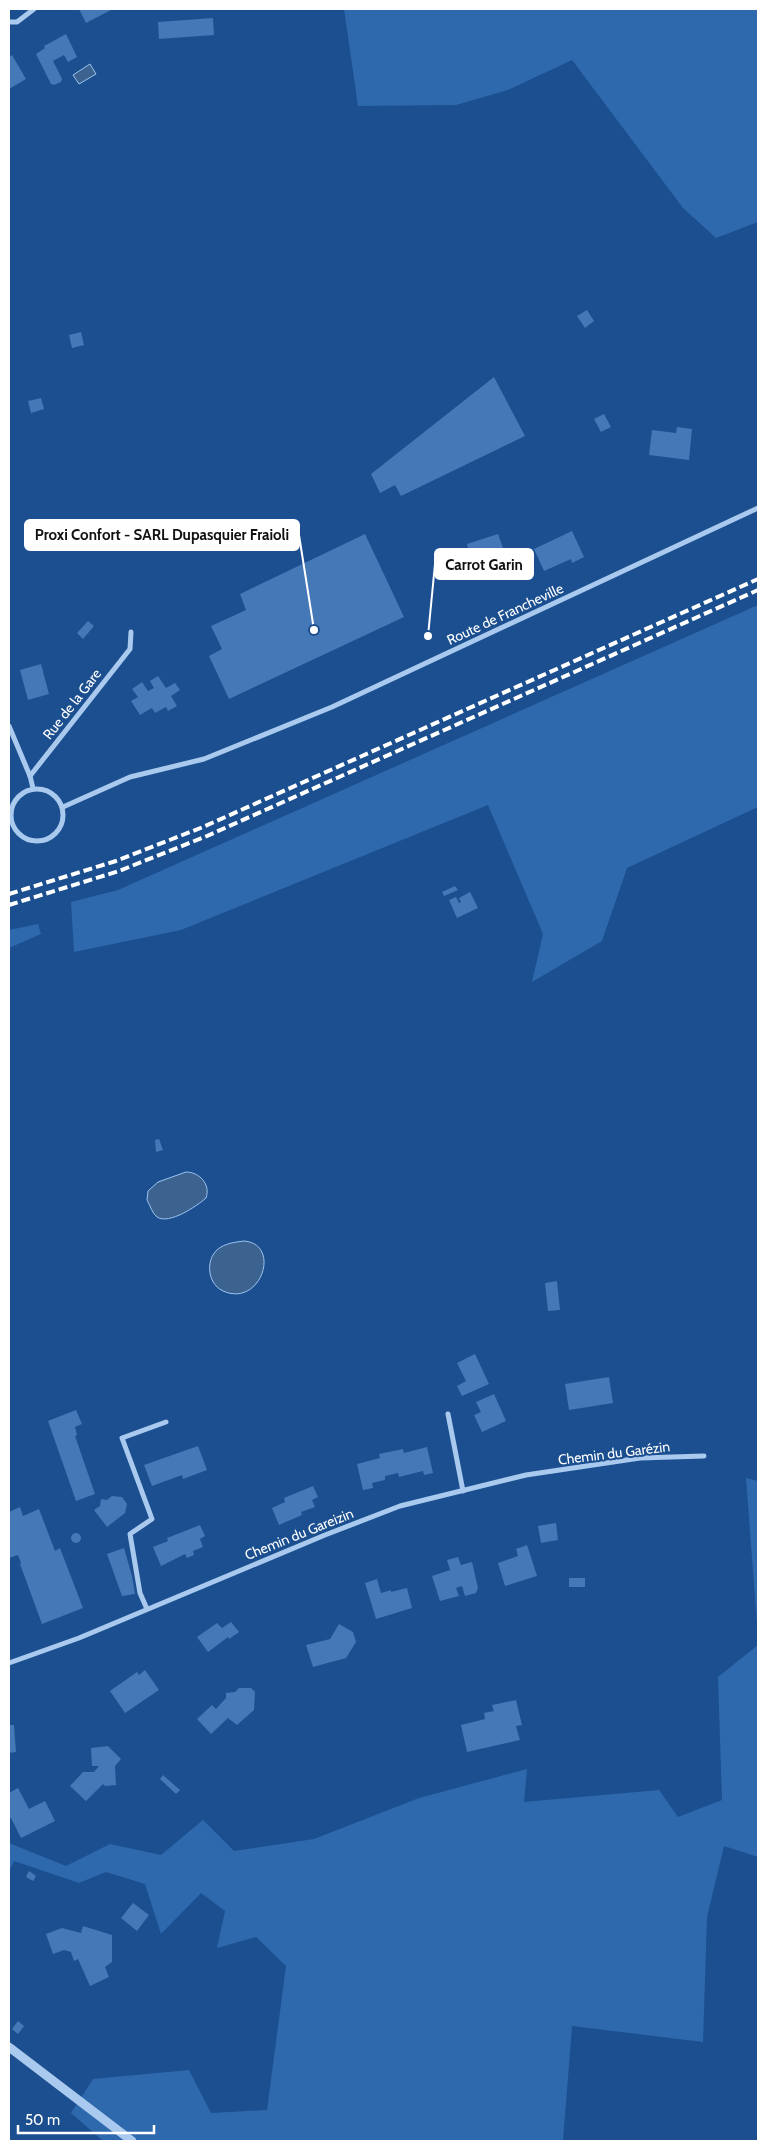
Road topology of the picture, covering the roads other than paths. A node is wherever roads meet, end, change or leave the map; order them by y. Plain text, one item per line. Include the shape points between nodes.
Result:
1 (34, 9) edge
2 (9, 22) edge
3 (758, 508) edge
4 (131, 632) dead end
5 (9, 726) edge
6 (30, 776) junction
7 (33, 788) junction
8 (63, 807) junction
9 (10, 813) edge
10 (448, 1414) dead end
11 (166, 1422) dead end
12 (704, 1456) dead end
13 (526, 1475) joint
14 (464, 1491) junction
15 (146, 1609) junction
16 (9, 1663) edge
17 (9, 2047) edge
18 (132, 2141) edge

1 - 2 street via 17,22
3 - 8 street, Route de Francheville via 332,707 204,759 130,777
4 - 6 street, Rue de la Gare via 130,648
5 - 6 street
6 - 7 street
7 - 8 street via 55,794
7 - 9 street via 17,797
8 - 9 street via 58,831 52,837 36,841 21,835
10 - 14 street
11 - 15 street via 122,1438 152,1519 130,1534 140,1593
12 - 13 street, Chemin du Garézin via 640,1458
13 - 14 street, Chemin du Gareizin
14 - 15 street, Chemin du Gareizin via 391,1510
15 - 16 street, Chemin du Gareizin
17 - 18 street

